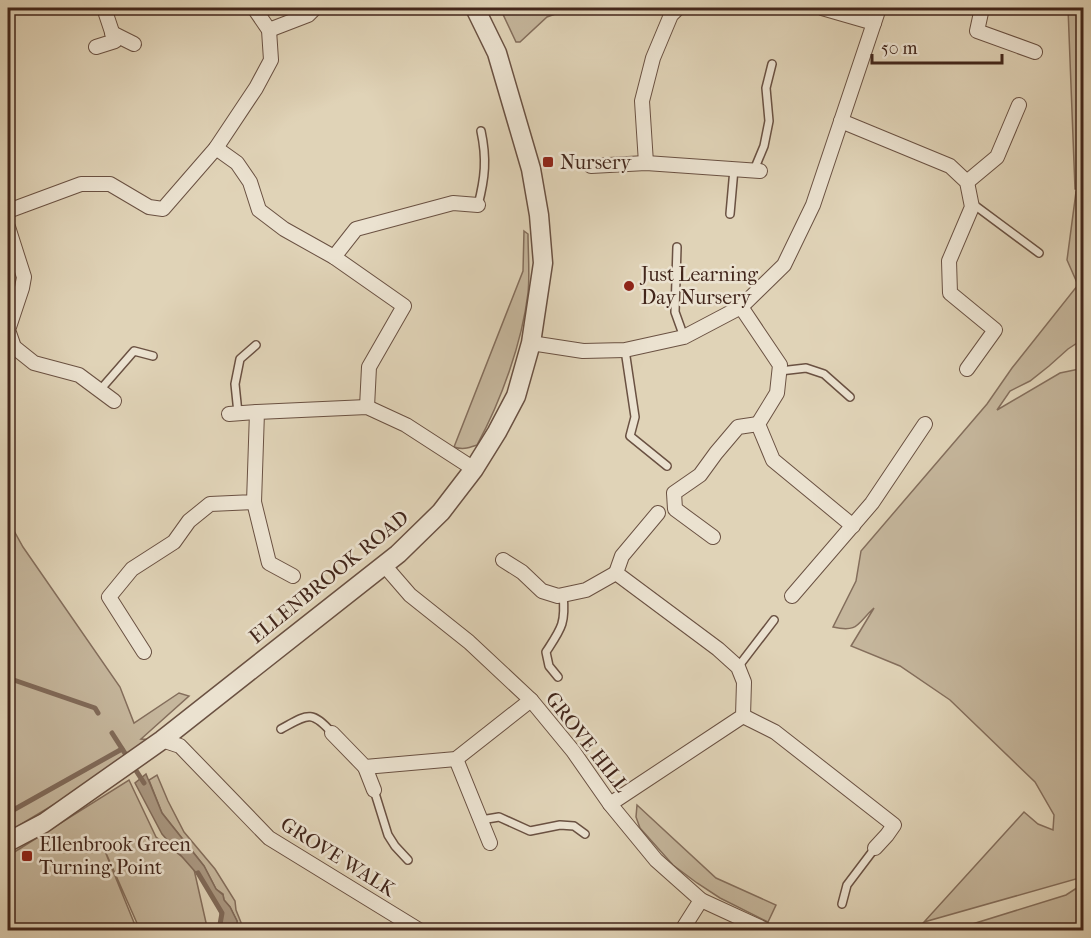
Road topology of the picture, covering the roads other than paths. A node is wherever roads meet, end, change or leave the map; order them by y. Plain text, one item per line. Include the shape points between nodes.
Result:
1 (104, 8) edge
2 (254, 8) edge
3 (315, 8) edge
4 (475, 8) edge
5 (678, 8) edge
6 (822, 8) edge
7 (879, 8) edge
8 (982, 8) edge
9 (874, 23) junction
10 (269, 30) junction
11 (112, 33) junction
12 (134, 44) dead end
13 (96, 47) dead end
14 (1035, 52) dead end
15 (772, 64) dead end
16 (1019, 105) dead end
17 (841, 122) junction
18 (481, 131) dead end
19 (216, 148) junction
20 (646, 163) junction
21 (591, 166) dead end
22 (734, 169) junction
23 (757, 171) joint
24 (967, 182) junction
25 (971, 203) junction
26 (478, 205) joint
27 (8, 211) edge
28 (730, 214) dead end
29 (8, 227) edge
30 (676, 247) dead end
31 (1039, 253) dead end
32 (334, 257) junction
33 (741, 307) junction
34 (684, 337) junction
35 (531, 343) junction
36 (256, 345) dead end
37 (625, 350) junction
38 (153, 356) dead end
39 (967, 369) dead end
40 (780, 371) junction
41 (100, 390) junction
42 (850, 397) dead end
43 (114, 401) dead end
44 (367, 407) junction
45 (256, 412) junction
46 (233, 414) joint
47 (758, 424) junction
48 (926, 424) dead end
49 (667, 466) dead end
50 (474, 470) junction
51 (254, 502) junction
52 (658, 513) dead end
53 (853, 526) junction
54 (713, 537) dead end
55 (504, 560) dead end
56 (384, 565) junction
57 (616, 573) junction
58 (293, 576) dead end
59 (563, 595) junction
60 (792, 596) dead end
61 (774, 620) dead end
62 (144, 652) dead end
63 (738, 667) junction
64 (558, 677) dead end
65 (531, 700) junction
66 (743, 716) junction
67 (282, 729) dead end
68 (332, 733) joint
69 (162, 740) junction
70 (456, 759) junction
71 (365, 767) junction
72 (374, 790) joint
73 (610, 804) junction
74 (481, 820) junction
75 (585, 834) dead end
76 (8, 842) edge
77 (490, 843) dead end
78 (875, 848) joint
79 (408, 860) dead end
80 (701, 900) junction
81 (842, 904) dead end
82 (419, 930) edge
83 (682, 930) edge
84 (766, 930) edge

1 - 11 street
2 - 10 street
3 - 10 street via 308,15
4 - 35 street, ELLENBROOK ROAD via 497,53 531,169 539,215 543,263
5 - 20 street via 652,58 642,101
6 - 9 street
7 - 9 street
8 - 14 street via 977,31
9 - 17 street
10 - 19 street via 271,60
11 - 12 street
11 - 13 street via 115,42
15 - 23 lane via 766,88 769,121
16 - 24 street via 997,157
17 - 24 street via 950,166
17 - 33 street via 813,205 784,265
18 - 26 lane via 485,163
19 - 27 street via 163,209 149,207 110,184 81,184
19 - 32 street via 237,163 250,182 259,210
20 - 21 street
20 - 22 street
22 - 23 street
22 - 28 lane
24 - 25 street
25 - 31 lane
25 - 39 street via 949,261 950,293 995,330
26 - 32 street via 453,203 356,229
29 - 41 street via 24,277 8,330 14,347 34,363 79,375
30 - 34 lane via 675,312
32 - 44 street via 404,306 369,367
33 - 34 street
33 - 40 street via 780,365
34 - 37 street
35 - 37 street via 583,351
35 - 50 street, ELLENBROOK ROAD via 516,396
36 - 46 lane via 240,359
37 - 49 lane via 635,417 630,436
38 - 41 lane via 134,351
40 - 42 lane via 806,368 824,374
40 - 47 street via 777,393
41 - 43 street
44 - 45 street
44 - 50 street via 406,425
45 - 46 street
45 - 51 street
47 - 53 street via 773,460
47 - 54 street via 738,427 700,475 674,493 675,509
48 - 53 street
50 - 56 street, ELLENBROOK ROAD via 441,512
51 - 58 street via 269,563
51 - 62 street via 210,504 189,521 174,542 132,569 109,597
52 - 57 street via 622,556
53 - 60 street
55 - 59 street via 542,591
56 - 65 street, GROVE HILL via 410,595 469,642
56 - 69 street, ELLENBROOK ROAD
57 - 59 street via 586,590
57 - 63 street
59 - 64 lane via 563,624 546,652 549,666
61 - 63 lane
63 - 66 street via 744,682
65 - 70 street
65 - 73 street, GROVE HILL
66 - 73 street
66 - 78 street via 775,732 894,825
67 - 68 lane via 306,716 322,721
68 - 71 street
69 - 76 street, ELLENBROOK ROAD via 44,823
69 - 82 street, GROVE WALK via 180,746 269,838
70 - 71 street
70 - 74 street
71 - 72 street
72 - 79 lane via 388,835
73 - 80 street, GROVE HILL via 656,860
74 - 75 lane via 499,817 530,831 574,826
74 - 77 street
78 - 81 lane via 847,885
80 - 83 street
80 - 84 street, GROVE HILL

